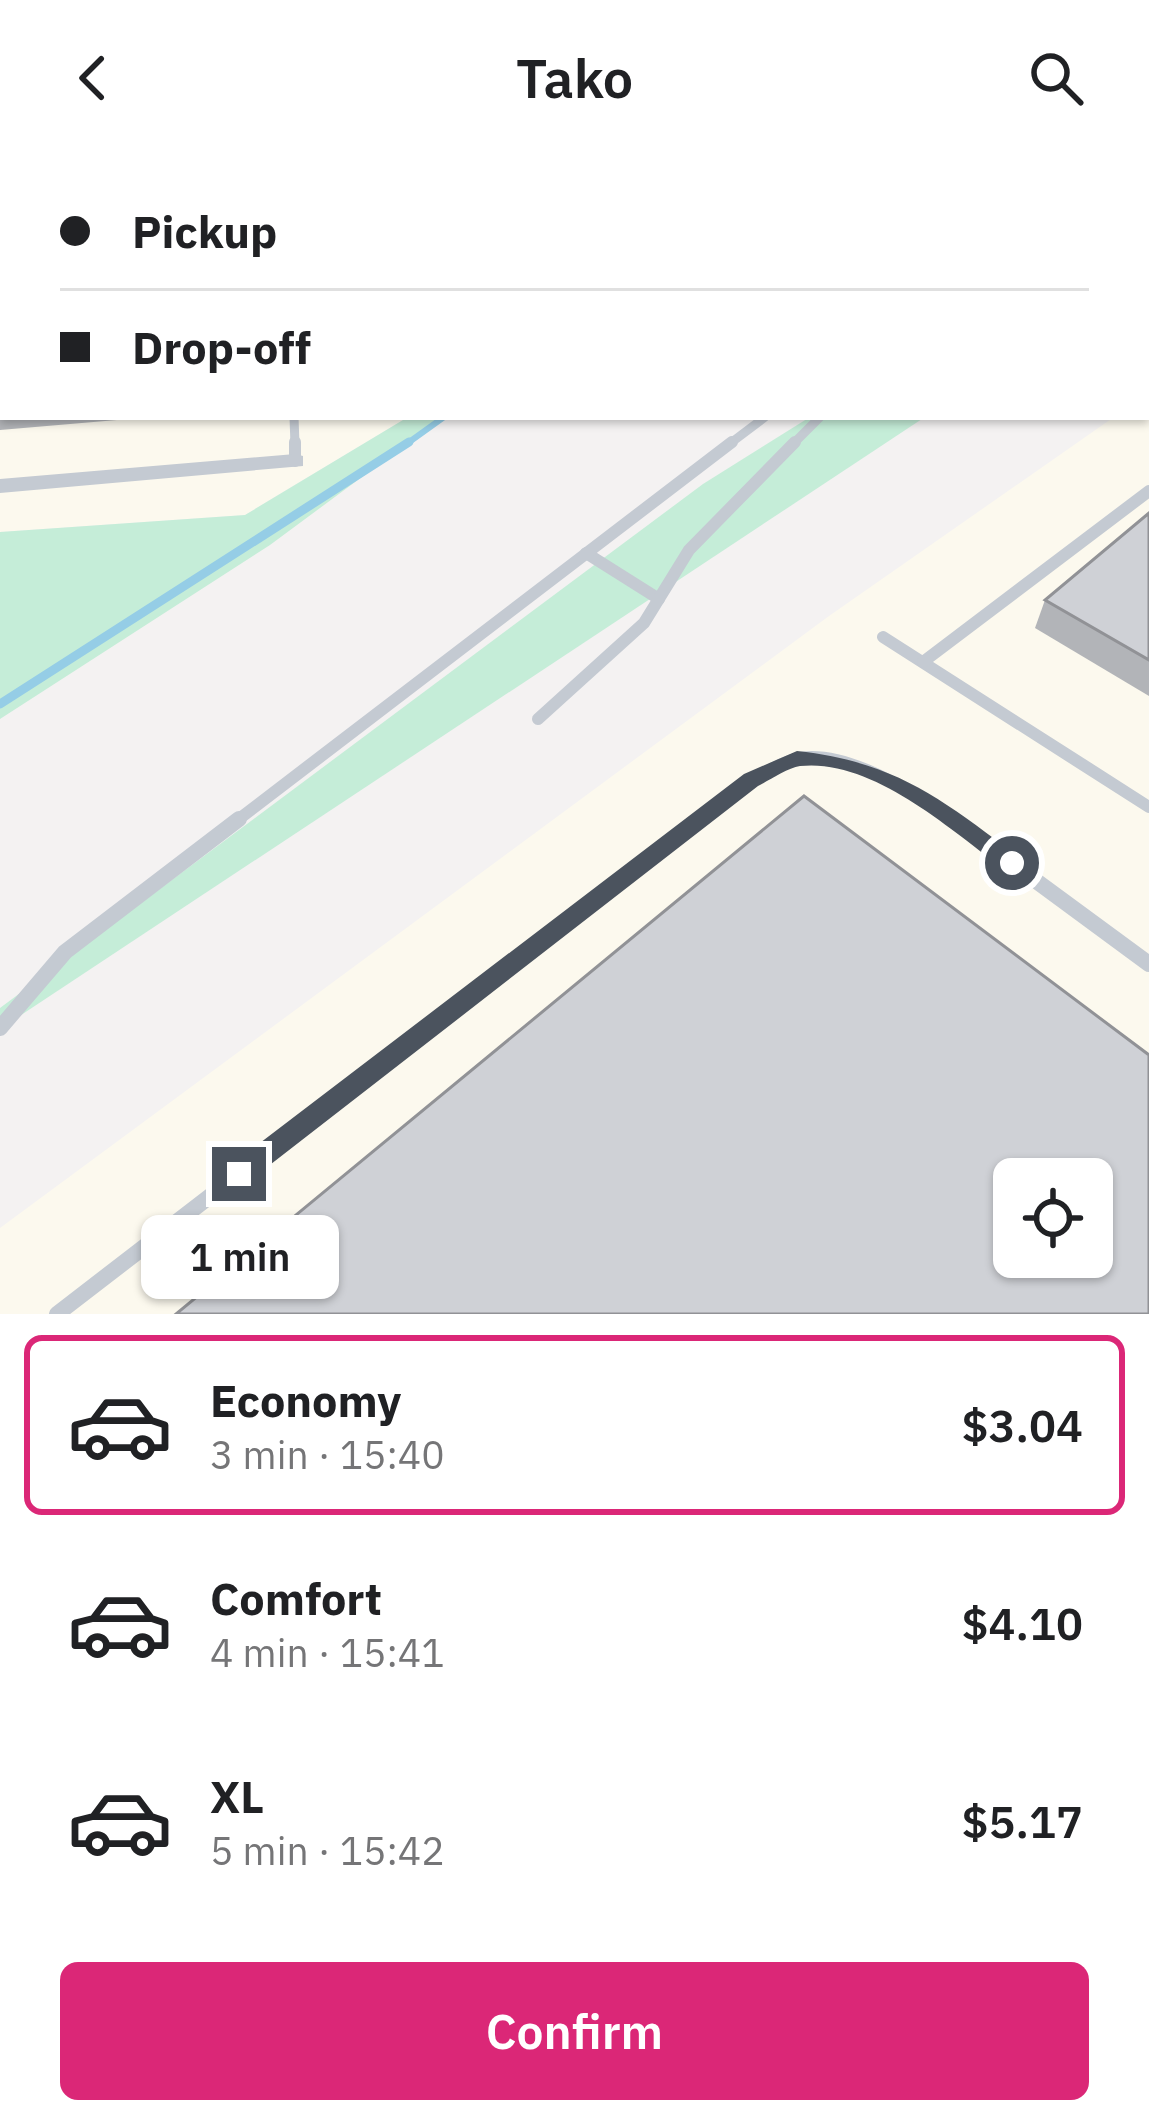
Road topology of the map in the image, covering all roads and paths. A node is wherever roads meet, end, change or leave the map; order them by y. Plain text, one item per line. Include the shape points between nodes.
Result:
1 (294, 420) edge
2 (761, 420) edge
3 (817, 420) edge
4 (295, 461) joint
5 (0, 486) edge
6 (1149, 491) edge
7 (586, 553) junction
8 (658, 599) junction
9 (884, 637) dead end
10 (922, 662) junction
11 (538, 719) dead end
12 (1149, 807) edge
13 (1149, 964) edge
14 (0, 1028) edge
15 (57, 1314) edge

1 - 4 lane
2 - 7 lane
3 - 8 lane via 689,550
4 - 5 street
6 - 10 lane
7 - 8 lane
7 - 14 lane via 64,952
8 - 11 lane via 644,623
9 - 10 lane
10 - 12 lane
13 - 15 lane via 909,788 839,763 797,758 751,780

